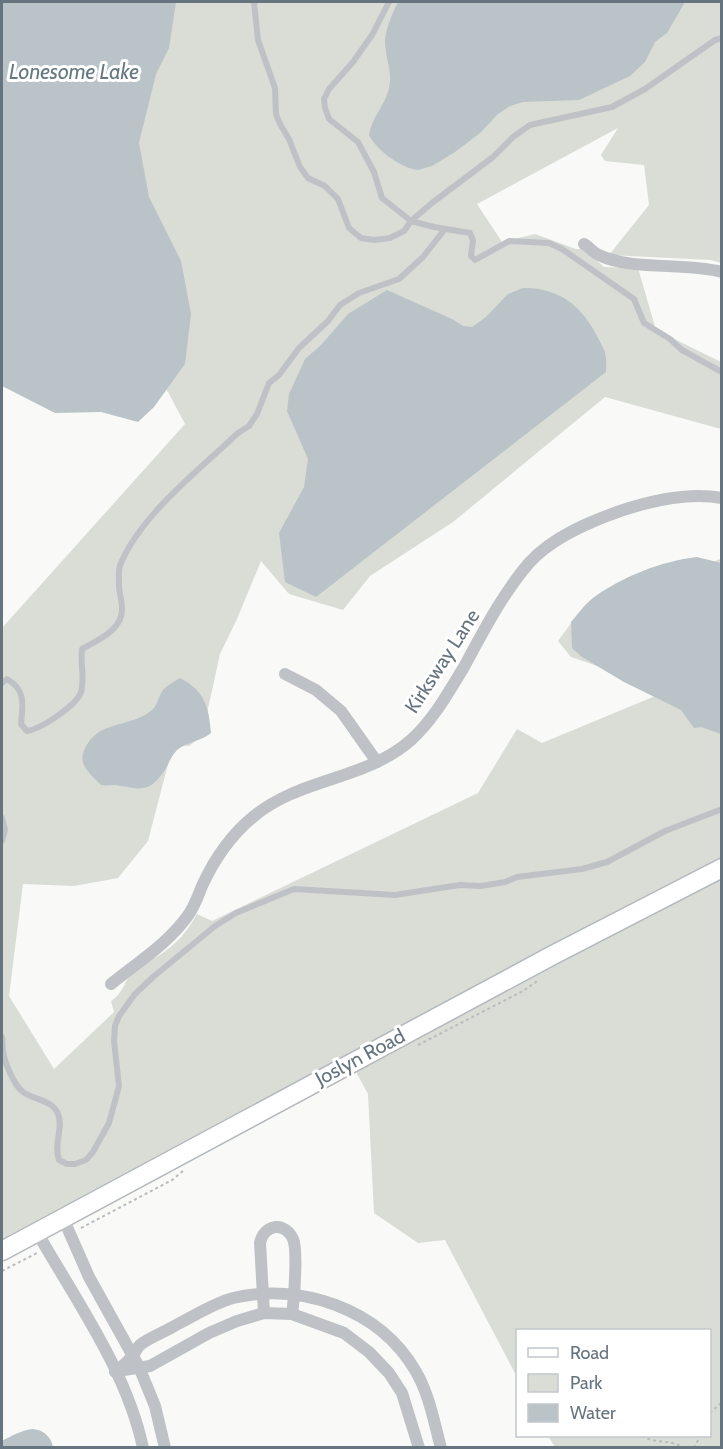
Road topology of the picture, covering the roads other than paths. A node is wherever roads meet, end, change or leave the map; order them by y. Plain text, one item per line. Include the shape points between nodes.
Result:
1 (254, 2) edge
2 (389, 2) edge
3 (722, 38) edge
4 (411, 220) junction
5 (445, 229) junction
6 (585, 244) dead end
7 (722, 272) edge
8 (722, 372) edge
9 (722, 498) edge
10 (285, 674) dead end
11 (2, 683) edge
12 (377, 762) junction
13 (722, 809) edge
14 (2, 818) edge
15 (2, 841) edge
16 (722, 868) edge
17 (111, 984) dead end
18 (2, 1037) edge
19 (63, 1218) junction
20 (37, 1232) junction
21 (2, 1251) edge
22 (263, 1293) junction
23 (294, 1294) junction
24 (264, 1313) junction
25 (292, 1314) junction
26 (133, 1356) junction
27 (139, 1368) junction
28 (116, 1372) junction
29 (143, 1448) edge
30 (165, 1448) edge
31 (419, 1448) edge
32 (441, 1448) edge

1 - 4 lane via 258,40 275,88 276,114 300,167 338,199 349,228 361,238 390,238 404,231
2 - 4 lane via 372,34 324,99 329,119 358,142 382,198
3 - 4 lane via 612,107 530,125
4 - 5 lane
5 - 8 lane via 470,233 471,256 475,260 509,241 549,243 562,249 634,298 644,323
5 - 11 lane via 399,279 359,293 340,305 269,383 249,426 173,495 140,531 119,566 119,622 107,635 82,649 83,676 75,701 44,726 27,731 21,724 20,691 7,679
6 - 7 street via 599,255 616,260
9 - 12 street, Kirksway Lane via 680,496 645,503 598,519 553,543 530,562 514,584 436,714 411,740
10 - 12 street via 316,690 341,711
12 - 17 street, Kirksway Lane via 275,801 253,817 230,840 196,904 171,938
13 - 18 lane via 665,831 607,862 582,869 396,895 294,889 236,913 153,977 119,1016 114,1041 118,1086 109,1123 93,1152 75,1164 59,1160 59,1115 48,1104 23,1092 16,1083 3,1051
14 - 15 lane
16 - 19 street, Joslyn Road
19 - 20 street, Joslyn Road
19 - 26 street via 89,1277
20 - 21 street, Joslyn Road
20 - 28 street
22 - 23 street
22 - 23 street via 262,1234 280,1227 294,1240
22 - 24 street
22 - 26 street via 231,1298 200,1312 140,1346
23 - 25 street
23 - 32 street via 356,1313 386,1333 416,1371
24 - 25 street
24 - 27 street via 228,1325
25 - 31 street via 344,1332 376,1359 402,1393
26 - 27 street
26 - 28 street
27 - 28 street
27 - 30 street via 155,1406
28 - 29 street via 134,1411

